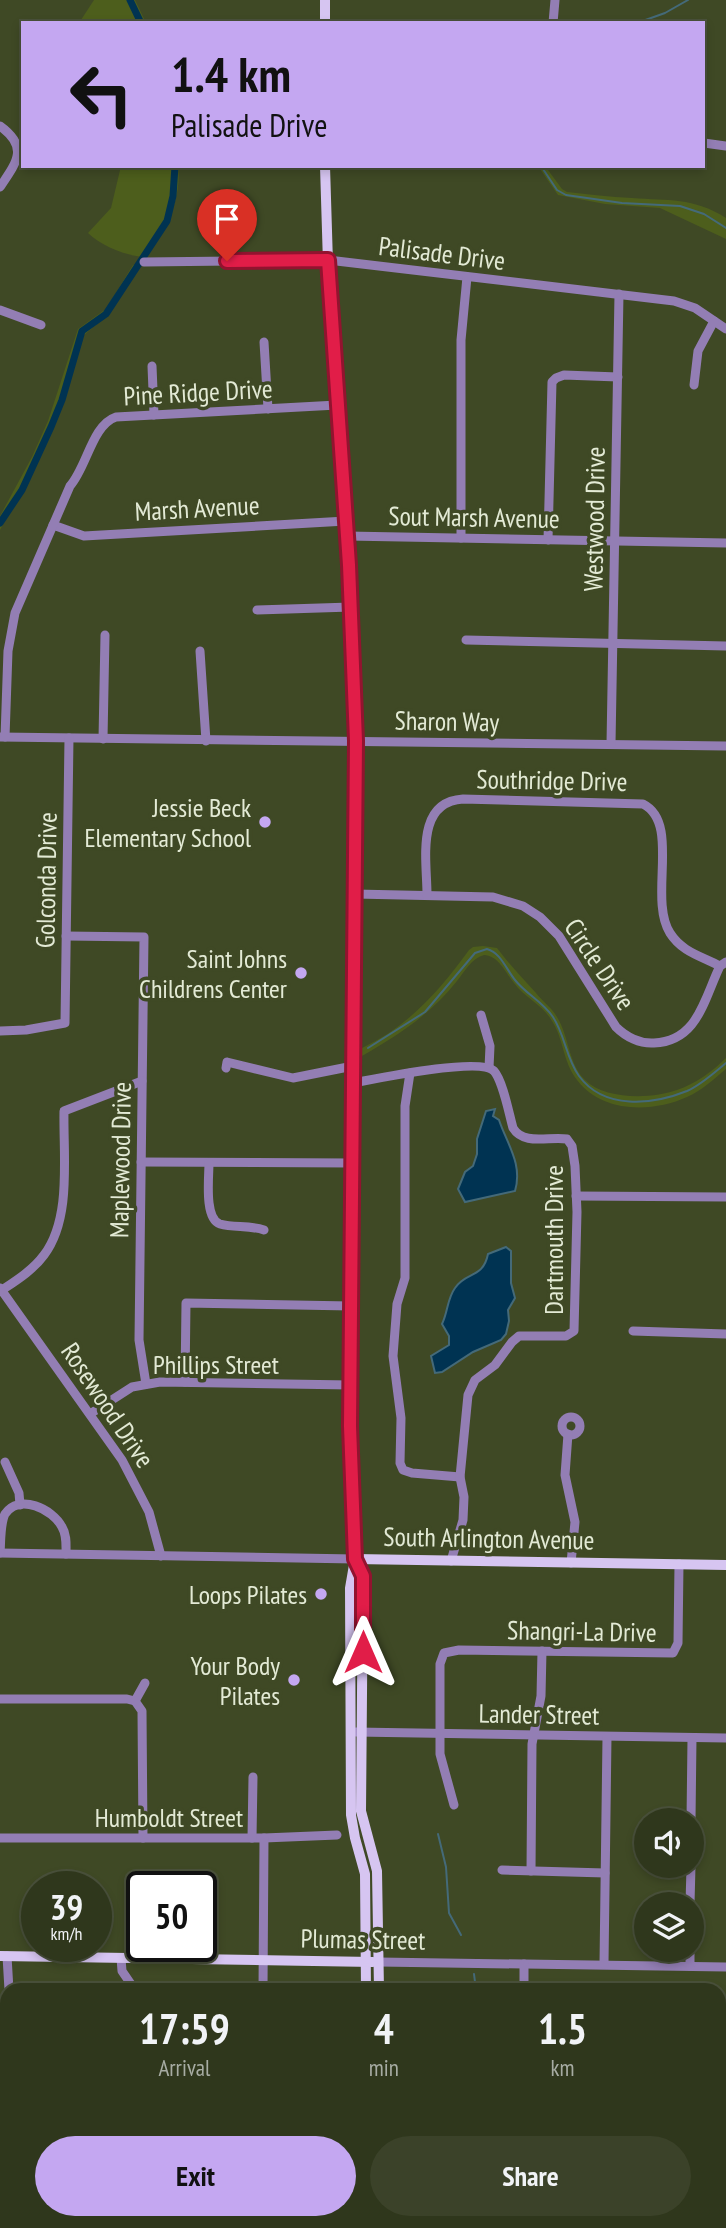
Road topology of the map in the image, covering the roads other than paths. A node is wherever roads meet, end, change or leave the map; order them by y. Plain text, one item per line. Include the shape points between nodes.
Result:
1 (325, 0) edge
2 (555, 0) edge
3 (325, 21) edge
4 (553, 21) edge
5 (0, 126) edge
6 (705, 142) edge
7 (726, 146) edge
8 (324, 168) edge
9 (2, 180) edge
10 (328, 260) junction
11 (144, 261) dead end
12 (467, 277) junction
13 (619, 295) junction
14 (0, 310) edge
15 (714, 321) junction
16 (41, 325) dead end
17 (726, 329) edge
18 (264, 342) dead end
19 (152, 366) dead end
20 (618, 377) junction
21 (694, 385) dead end
22 (337, 405) junction
23 (268, 409) junction
24 (155, 415) junction
25 (346, 521) junction
26 (52, 525) junction
27 (347, 536) junction
28 (461, 538) junction
29 (548, 540) junction
30 (615, 541) junction
31 (726, 543) edge
32 (351, 607) junction
33 (257, 610) dead end
34 (105, 635) dead end
35 (466, 640) dead end
36 (613, 643) junction
37 (726, 646) edge
38 (200, 651) dead end
39 (2, 737) edge
40 (69, 738) junction
41 (103, 739) junction
42 (206, 741) junction
43 (356, 741) junction
44 (611, 744) junction
45 (726, 746) edge
46 (355, 894) junction
47 (427, 895) junction
48 (66, 936) junction
49 (723, 964) edge
50 (481, 1015) dead end
51 (0, 1031) edge
52 (353, 1066) junction
53 (226, 1068) dead end
54 (489, 1068) junction
55 (410, 1073) junction
56 (142, 1081) junction
57 (353, 1083) junction
58 (141, 1162) junction
59 (209, 1163) junction
60 (352, 1163) junction
61 (576, 1196) junction
62 (726, 1197) edge
63 (264, 1230) dead end
64 (1, 1289) edge
65 (351, 1306) junction
66 (633, 1331) dead end
67 (726, 1334) edge
68 (185, 1382) junction
69 (146, 1384) junction
70 (351, 1385) junction
71 (90, 1414) junction
72 (568, 1434) dead end
73 (5, 1462) dead end
74 (460, 1477) junction
75 (20, 1505) junction
76 (0, 1553) edge
77 (66, 1554) junction
78 (161, 1556) junction
79 (355, 1559) junction
80 (451, 1560) junction
81 (571, 1563) junction
82 (679, 1564) junction
83 (726, 1565) edge
84 (542, 1651) junction
85 (145, 1683) dead end
86 (0, 1699) edge
87 (135, 1701) junction
88 (351, 1732) junction
89 (363, 1732) junction
90 (439, 1734) junction
91 (533, 1735) junction
92 (607, 1737) junction
93 (692, 1738) junction
94 (726, 1738) edge
95 (253, 1777) dead end
96 (454, 1805) dead end
97 (691, 1808) edge
98 (337, 1835) dead end
99 (0, 1838) edge
100 (143, 1838) junction
101 (252, 1838) junction
102 (264, 1838) junction
103 (502, 1870) dead end
104 (531, 1871) junction
105 (605, 1872) junction
106 (4, 1956) edge
107 (121, 1958) junction
108 (263, 1960) junction
109 (366, 1961) junction
110 (379, 1962) junction
111 (690, 1962) edge
112 (524, 1964) junction
113 (604, 1964) junction
114 (690, 1966) junction
115 (726, 1966) edge
116 (8, 1983) edge
117 (130, 1983) edge
118 (263, 1983) edge
119 (366, 1983) edge
120 (379, 1983) edge
121 (524, 1983) edge

1 - 3 main road
2 - 4 street
5 - 9 street via 14,137 18,148
6 - 7 street
8 - 10 main road
10 - 11 street, Palisade Drive
10 - 12 street, Palisade Drive
10 - 22 main road
12 - 13 street, Palisade Drive
12 - 28 street via 461,340
13 - 15 street, Palisade Drive via 682,303
13 - 20 street, Westwood Drive
14 - 16 street
15 - 17 street, Palisade Drive
15 - 21 street via 698,351
18 - 23 street
19 - 24 street
20 - 29 street via 564,375 552,382
20 - 30 street, Westwood Drive
22 - 23 street, Pine Ridge Drive
22 - 25 main road
23 - 24 street, Pine Ridge Drive
24 - 26 street, Pine Ridge Drive via 116,417 104,423
25 - 26 street, Marsh Avenue via 84,536
25 - 27 main road
26 - 39 street, Pine Ridge Drive via 21,596 11,632
27 - 28 street, Sout Marsh Avenue
27 - 32 main road
28 - 29 street, Sout Marsh Avenue
29 - 30 street, Sout Marsh Avenue
30 - 31 street, Sout Marsh Avenue
30 - 36 street, Westwood Drive
32 - 33 street
32 - 43 main road
34 - 41 street
35 - 36 street
36 - 37 street
36 - 44 street, Westwood Drive
38 - 42 street
39 - 40 street, Sharon Way
40 - 41 street, Sharon Way
40 - 48 street, Golconda Drive
41 - 42 street, Sharon Way
42 - 43 street, Sharon Way
43 - 44 street, Sharon Way
43 - 46 main road
44 - 45 street, Sharon Way
46 - 47 street, Circle Drive
46 - 52 main road
47 - 49 street, Circle Drive via 493,897 531,910 559,936 616,1027 641,1042 664,1042 685,1033
47 - 49 street, Southridge Drive via 428,829 434,812 444,803 463,799 643,804 653,811 661,828 664,922 684,948
48 - 51 street, Golconda Drive via 65,1023
48 - 56 street, Maplewood Drive via 144,937
50 - 54 street, Dartmouth Drive via 490,1046
52 - 53 street via 293,1078 227,1062
52 - 57 main road
54 - 55 street
54 - 61 street, Dartmouth Drive via 496,1074 518,1135 565,1138 571,1143
55 - 57 street
55 - 74 street via 405,1106 405,1278 397,1304 393,1356 401,1418 400,1463 412,1473
56 - 58 street, Maplewood Drive
56 - 64 street via 64,1111 63,1208 57,1232 38,1262
57 - 60 main road
58 - 59 street
58 - 69 street, Maplewood Drive via 139,1340
59 - 60 street
59 - 63 street via 213,1219
60 - 65 main road
61 - 62 street
61 - 74 street, Dartmouth Drive via 574,1331 519,1336 495,1365 475,1380 468,1395
64 - 71 street, Rosewood Drive
65 - 68 street via 186,1303
65 - 70 main road
66 - 67 street
68 - 69 street, Phillips Street
68 - 70 street, Phillips Street
69 - 71 street, Phillips Street via 121,1393
70 - 79 main road
71 - 78 street, Rosewood Drive via 141,1493
72 - 81 street via 565,1475 575,1522
73 - 75 street
74 - 80 street, Dartmouth Drive via 463,1520
75 - 76 street via 9,1509 3,1518
75 - 77 street via 37,1506 58,1521 65,1535
76 - 77 street, South Arlington Avenue
77 - 78 street, South Arlington Avenue
78 - 79 street, South Arlington Avenue
79 - 80 main road, South Arlington Avenue
79 - 88 main road via 350,1588
79 - 89 main road via 363,1576
80 - 81 main road, South Arlington Avenue
81 - 82 main road, South Arlington Avenue
82 - 83 main road, South Arlington Avenue
82 - 84 street, Shangri-La Drive via 676,1651
84 - 90 street, Shangri-La Drive via 444,1653
84 - 91 street via 541,1696
85 - 87 street
86 - 87 street
87 - 100 street via 142,1712
88 - 89 street, Lander Street
88 - 109 main road via 351,1822 365,1874
89 - 90 street, Lander Street
89 - 110 main road via 362,1811 377,1871
90 - 91 street, Lander Street
90 - 96 street
91 - 92 street, Lander Street
91 - 104 street
92 - 93 street, Lander Street
92 - 105 street
93 - 94 street, Lander Street
93 - 97 street
95 - 101 street
98 - 102 street, Humboldt Street
99 - 100 street, Humboldt Street
100 - 101 street, Humboldt Street
101 - 102 street, Humboldt Street
102 - 108 street
103 - 104 street
104 - 105 street
105 - 113 street
106 - 107 main road, Plumas Street
106 - 116 street
107 - 108 main road, Plumas Street
107 - 117 street
108 - 109 main road, Plumas Street
108 - 118 street
109 - 110 main road, Plumas Street
109 - 119 main road
110 - 112 street, Plumas Street
110 - 120 main road
111 - 114 street
112 - 113 street, Plumas Street
112 - 121 street
113 - 114 street, Plumas Street
114 - 115 street, Plumas Street

